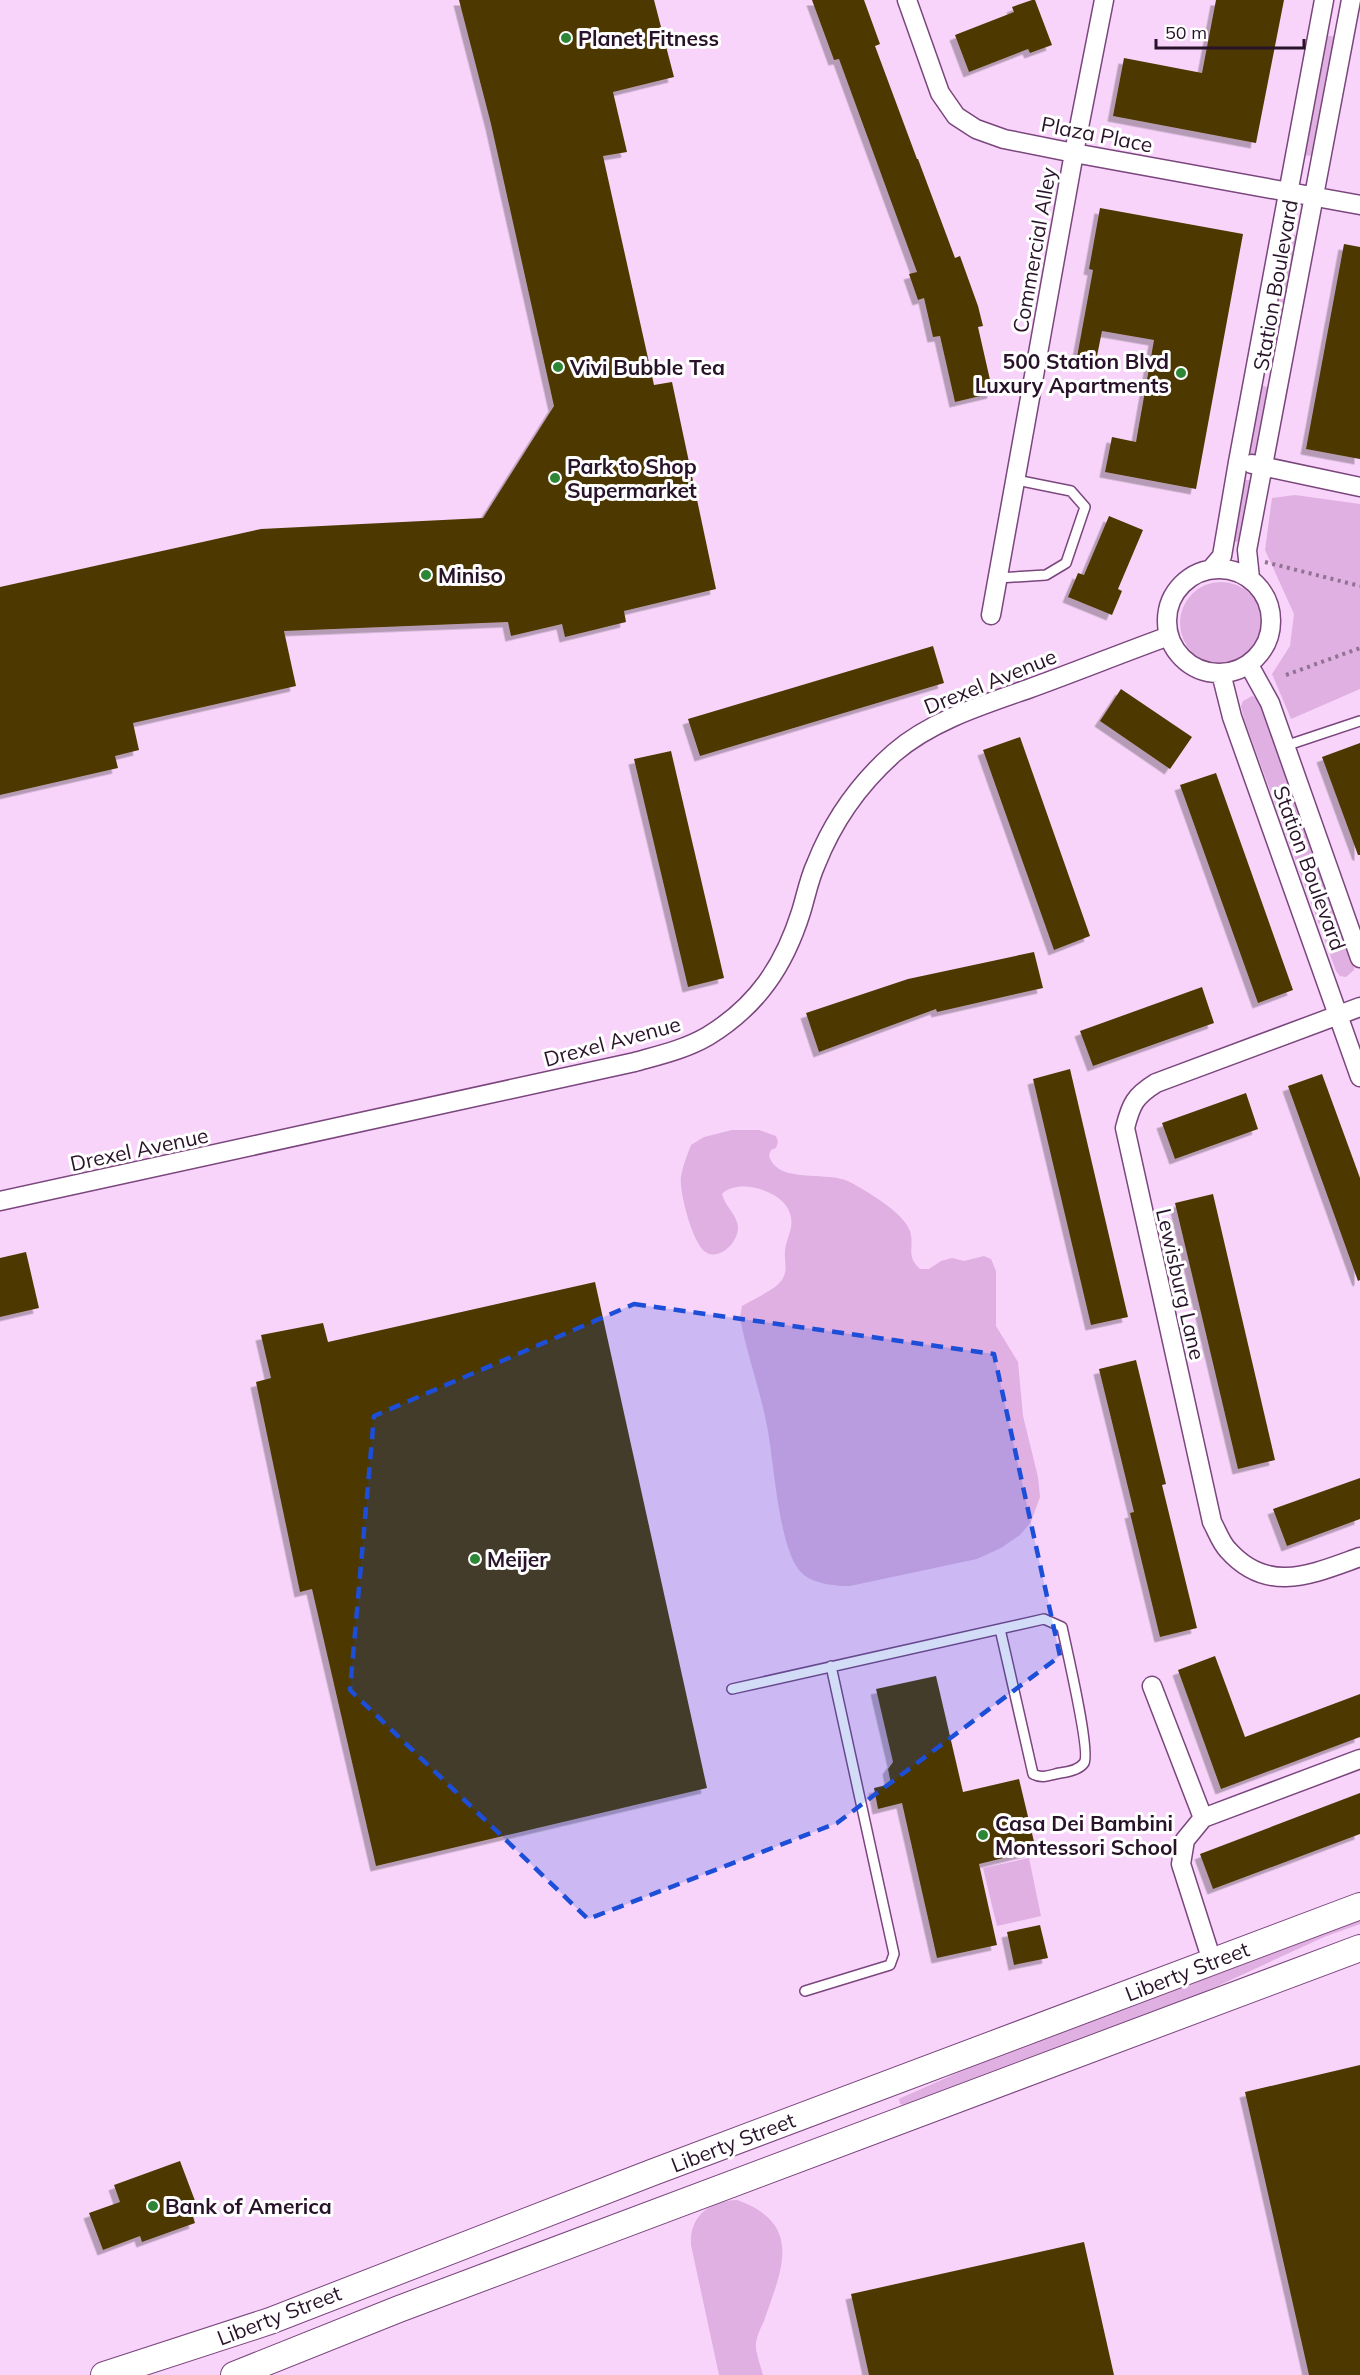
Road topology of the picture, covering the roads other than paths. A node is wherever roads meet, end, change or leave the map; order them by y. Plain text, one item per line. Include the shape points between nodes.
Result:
1 (907, 0) edge
2 (1104, 0) edge
3 (1351, 0) edge
4 (1322, 7) edge
5 (1348, 19) junction
6 (1074, 153) junction
7 (1289, 192) junction
8 (1314, 197) junction
9 (1360, 205) edge
10 (1257, 362) junction
11 (1282, 367) junction
12 (1238, 462) junction
13 (1264, 466) junction
14 (1016, 480) junction
15 (1360, 487) edge
16 (1211, 569) junction
17 (998, 578) junction
18 (1250, 578) junction
19 (991, 615) dead end
20 (1169, 636) junction
21 (1249, 664) junction
22 (1221, 673) junction
23 (1360, 721) edge
24 (1285, 746) junction
25 (1360, 958) edge
26 (1360, 1008) edge
27 (1338, 1016) junction
28 (1360, 1077) edge
29 (0, 1201) edge
30 (1360, 1557) edge
31 (1000, 1629) junction
32 (831, 1666) junction
33 (1152, 1686) dead end
34 (732, 1689) dead end
35 (1360, 1759) edge
36 (1203, 1818) junction
37 (1360, 1905) edge
38 (1360, 1948) edge
39 (1212, 1961) junction
40 (806, 1991) dead end
41 (104, 2375) edge
42 (234, 2375) edge

1 - 6 street, Plaza Place via 940,93 956,116 976,129 1004,139
2 - 6 street, Commercial Alley
3 - 5 street, Station Boulevard
4 - 5 street
4 - 7 street, Station Boulevard
5 - 8 street, Station Boulevard
6 - 7 street, Plaza Place
6 - 14 street, Commercial Alley
7 - 8 street, Plaza Place
7 - 10 street, Station Boulevard
8 - 9 street, Plaza Place
8 - 11 street, Station Boulevard
10 - 11 street
10 - 12 street, Station Boulevard
11 - 13 street, Station Boulevard
12 - 13 street
12 - 16 street, Station Boulevard via 1222,556
13 - 15 street
13 - 18 street, Station Boulevard via 1246,550
14 - 17 street, Commercial Alley
14 - 17 lane via 1071,491 1085,507 1066,563 1046,575
16 - 18 street via 1238,571
16 - 20 street via 1196,573 1174,593 1168,607
17 - 19 street, Commercial Alley
18 - 21 street via 1270,605 1272,621 1261,653
20 - 22 street via 1189,664
20 - 29 street, Drexel Avenue via 976,707 927,730 894,752 842,812 815,865 785,954 760,994 706,1037 635,1062
21 - 22 street
21 - 24 street, Station Boulevard via 1270,703
22 - 27 street, Station Boulevard via 1232,717
23 - 24 lane
24 - 25 street, Station Boulevard
26 - 27 street, Lewisburg Lane
27 - 28 street, Station Boulevard
27 - 30 street, Lewisburg Lane via 1156,1083 1139,1094 1125,1128 1212,1522 1221,1540 1247,1568 1278,1578 1308,1575
31 - 31 lane via 1044,1619 1062,1627 1088,1756 1074,1770 1040,1778 1033,1774
31 - 32 lane
32 - 34 lane
32 - 40 lane via 894,1954 890,1965
33 - 36 street
35 - 36 street
36 - 39 street via 1185,1840 1181,1864
37 - 39 street, Liberty Street
38 - 42 street, Liberty Street via 399,2309
39 - 41 street, Liberty Street via 270,2321

